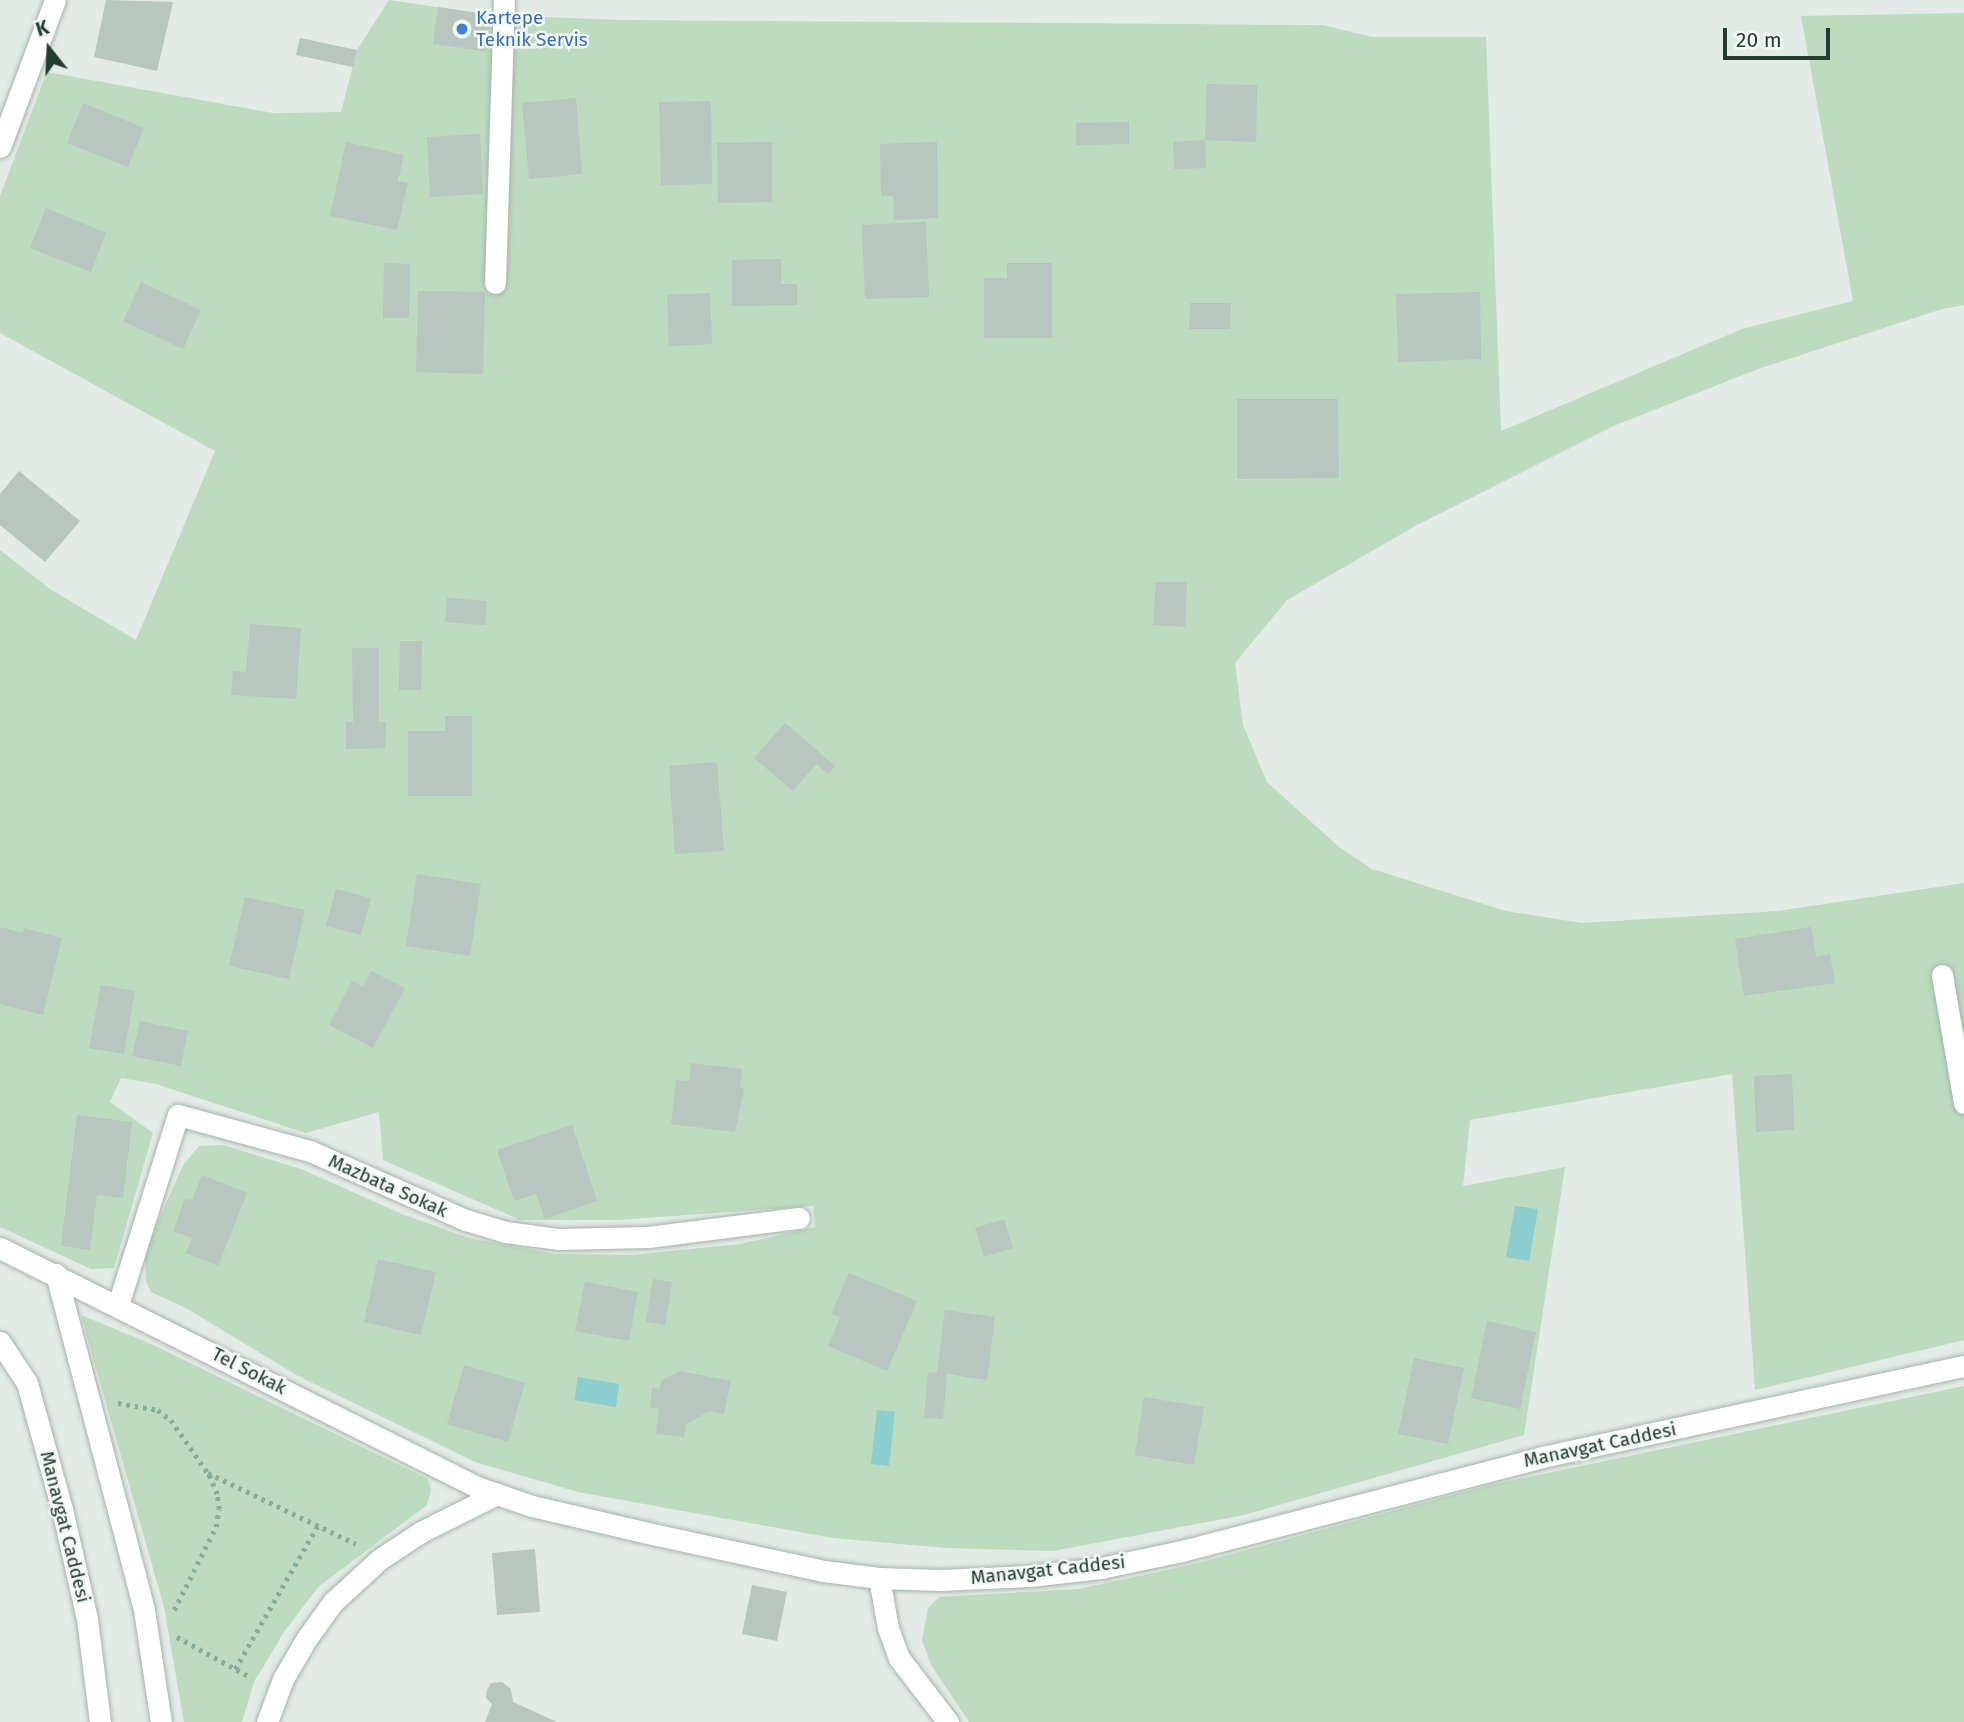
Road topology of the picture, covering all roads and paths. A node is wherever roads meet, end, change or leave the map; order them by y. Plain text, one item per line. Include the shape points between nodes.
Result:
1 (55, 0) edge
2 (503, 0) edge
3 (0, 147) edge
4 (495, 283) dead end
5 (1942, 975) dead end
6 (1964, 1102) edge
7 (799, 1218) dead end
8 (0, 1248) edge
9 (56, 1273) junction
10 (118, 1305) junction
11 (0, 1342) edge
12 (1964, 1366) edge
13 (90, 1401) junction
14 (208, 1473) junction
15 (497, 1494) junction
16 (318, 1525) junction
17 (380, 1559) junction
18 (879, 1578) junction
19 (170, 1617) dead end
20 (172, 1626) dead end
21 (234, 1669) junction
22 (278, 1693) junction
23 (100, 1722) edge
24 (161, 1722) edge
25 (267, 1722) edge
26 (947, 1722) edge

1 - 3 street
2 - 4 street
5 - 6 street
7 - 10 street, Mazbata Sokak via 648,1237 558,1239 506,1232 466,1220 310,1151 178,1115
8 - 9 street, Tel Sokak
9 - 10 street, Tel Sokak
9 - 13 street
10 - 15 street, Tel Sokak
11 - 23 street, Manavgat Caddesi via 27,1383 62,1509 87,1619
12 - 18 street, Manavgat Caddesi via 1542,1457 1101,1568 940,1580
13 - 14 path via 158,1410 171,1420
13 - 24 street via 144,1610
14 - 16 path
14 - 19 path via 217,1494 216,1527
15 - 17 street via 421,1532
15 - 18 street, Manavgat Caddesi via 657,1535 824,1571
16 - 17 path
16 - 21 path
17 - 22 street via 333,1602
18 - 26 street via 899,1658
20 - 21 path via 175,1636
21 - 22 path
22 - 25 street

